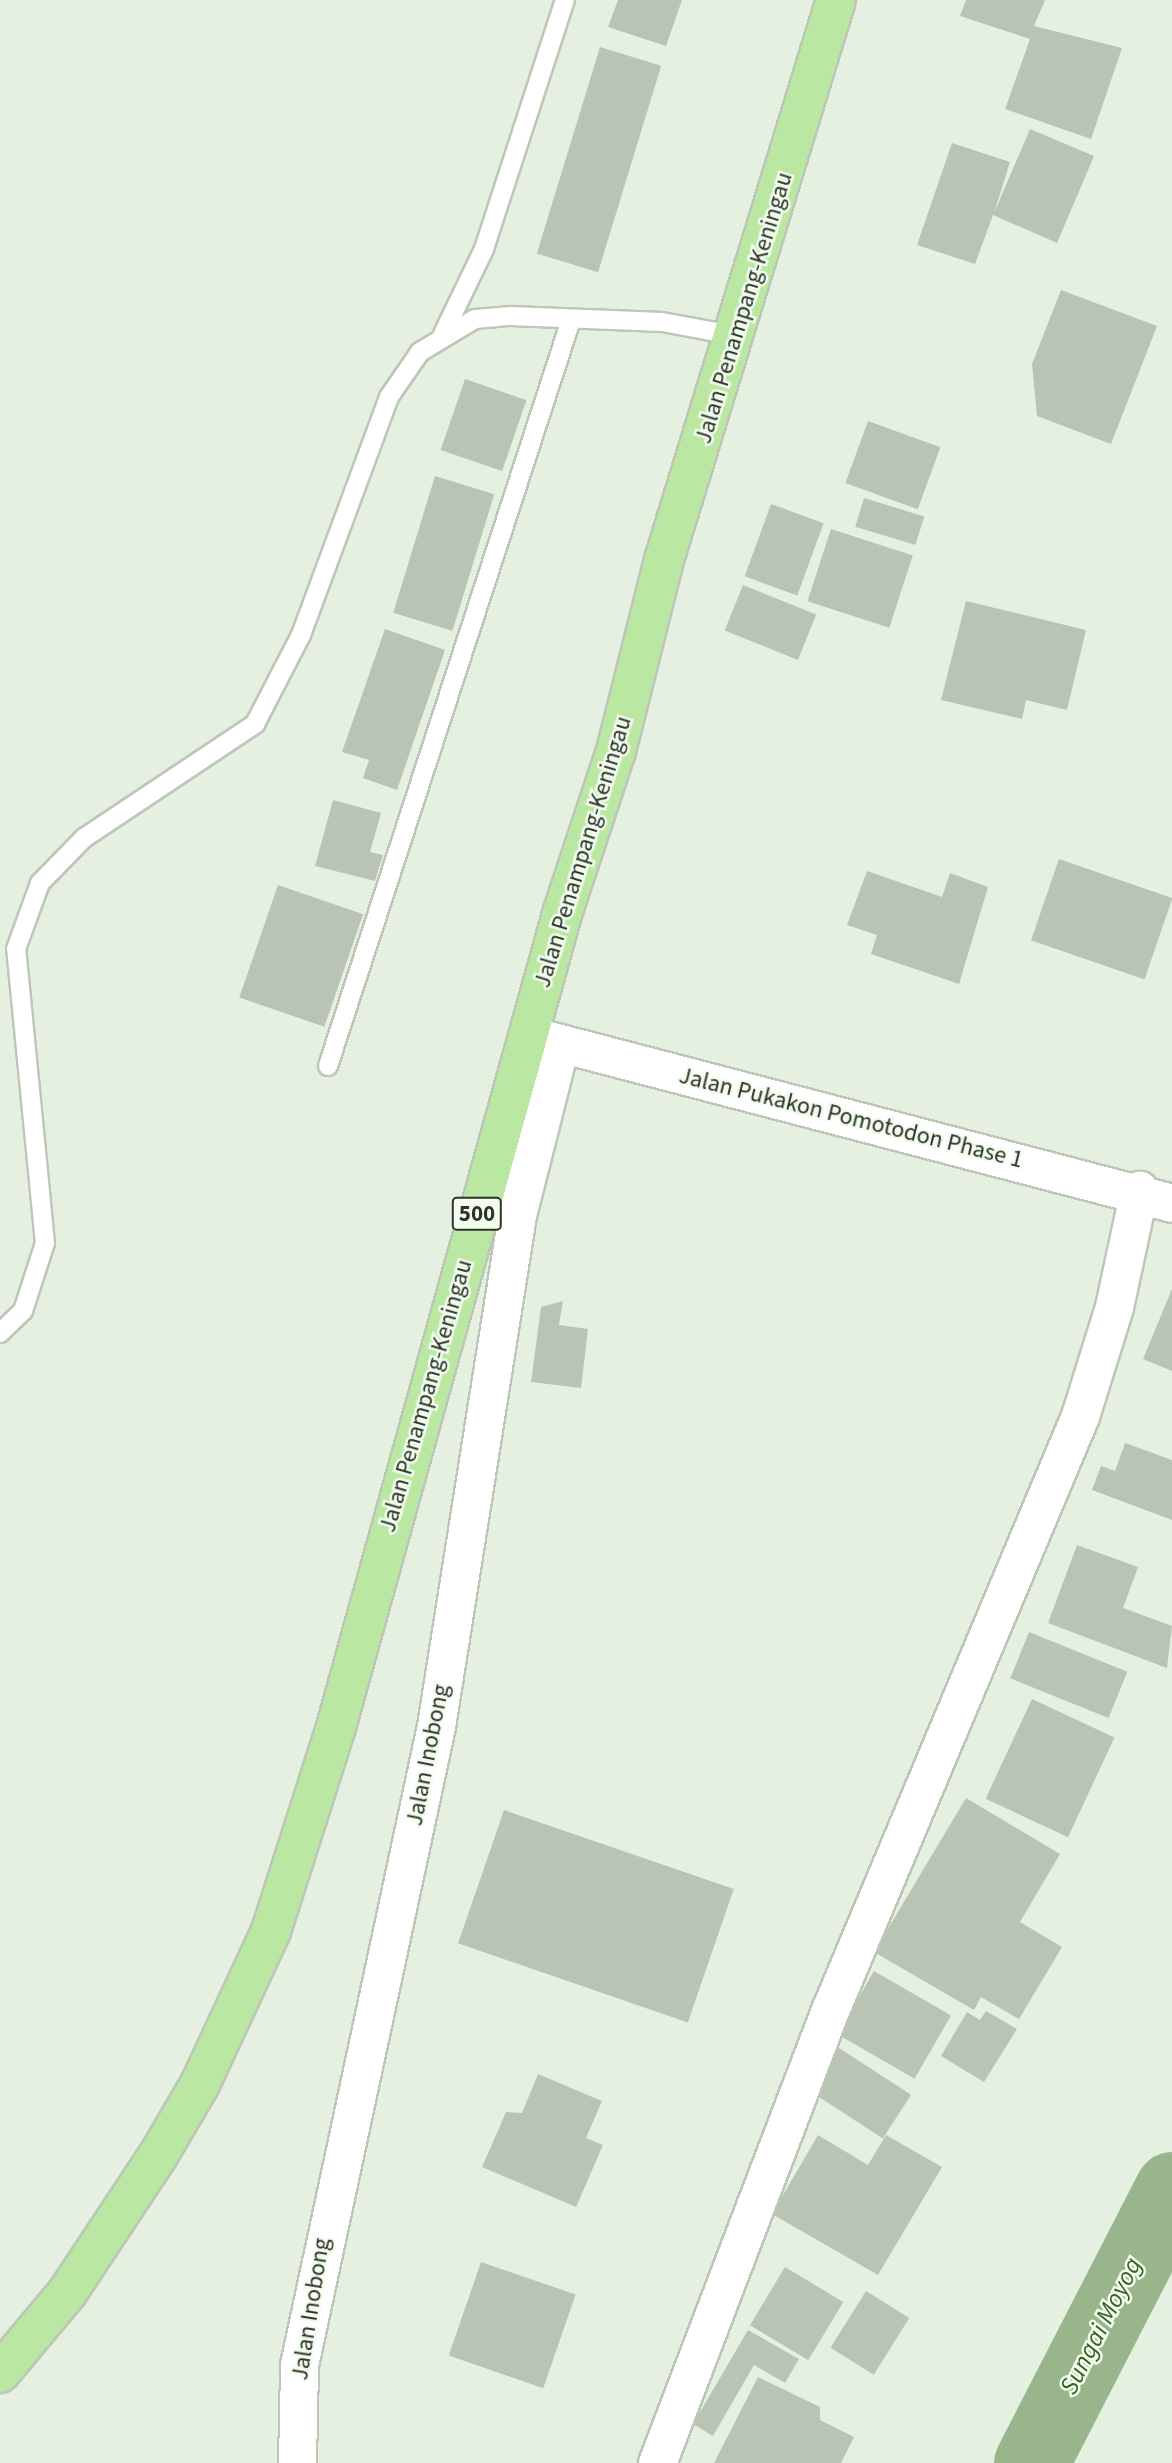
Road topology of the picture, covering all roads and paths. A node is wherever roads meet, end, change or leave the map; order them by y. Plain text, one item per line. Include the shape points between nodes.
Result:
1 (565, 0) edge
2 (836, 0) edge
3 (570, 320) junction
4 (443, 334) junction
5 (732, 335) junction
6 (545, 1040) junction
7 (328, 1066) dead end
8 (1156, 1197) edge
9 (0, 1332) edge
10 (0, 2373) edge
11 (670, 2459) edge
12 (297, 2463) edge

1 - 4 lane via 484,248
2 - 5 main road, Jalan Penampang-Keningau / 500
3 - 4 lane via 475,319
3 - 5 lane via 662,322
3 - 7 lane
4 - 9 lane via 420,352 389,397 301,635 255,724 84,838 40,883 16,950 45,1243 23,1311
5 - 6 main road, Jalan Penampang-Keningau / 500
6 - 8 street, Jalan Pukakon Pomotodon Phase 1
6 - 10 main road, Jalan Penampang-Keningau / 500 via 271,1931 200,2084 159,2154 67,2293
6 - 12 street, Jalan Inobong via 436,1726 299,2365
8 - 11 street via 1114,1307 1080,1416 831,2008

